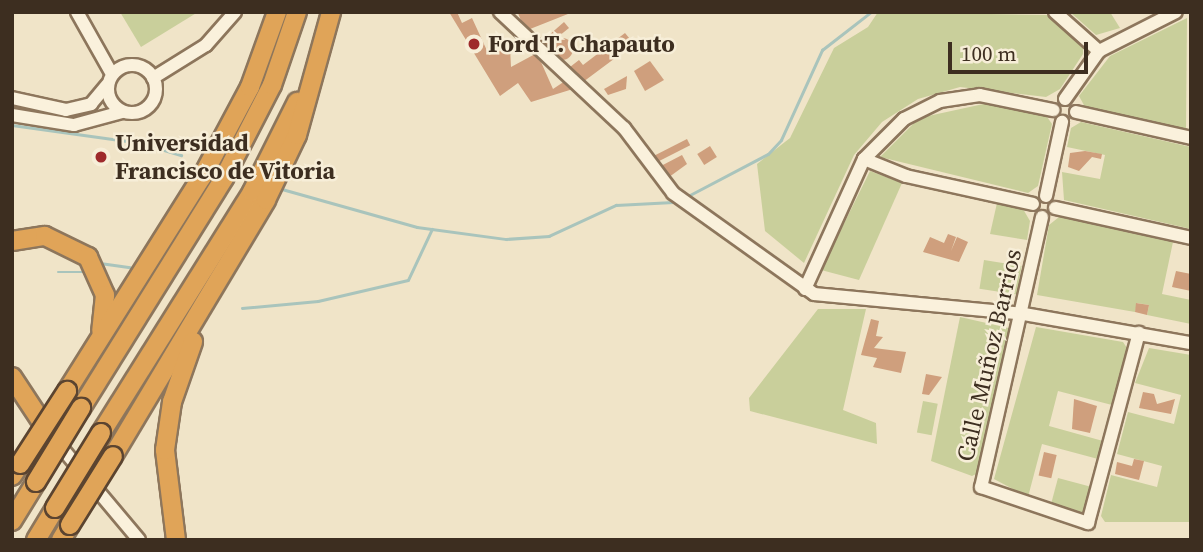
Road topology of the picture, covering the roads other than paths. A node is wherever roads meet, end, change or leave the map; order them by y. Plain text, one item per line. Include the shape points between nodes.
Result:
1 (77, 12) edge
2 (85, 12) edge
3 (235, 12) edge
4 (277, 12) edge
5 (297, 12) edge
6 (331, 12) edge
7 (500, 12) edge
8 (1055, 12) edge
9 (1168, 14) edge
10 (1099, 51) junction
11 (124, 66) junction
12 (314, 66) junction
13 (153, 78) junction
14 (110, 80) junction
15 (12, 98) edge
16 (1065, 99) junction
17 (1053, 110) junction
18 (122, 112) junction
19 (1076, 112) junction
20 (12, 115) edge
21 (1062, 122) junction
22 (1191, 138) edge
23 (864, 159) junction
24 (1046, 196) junction
25 (1034, 204) junction
26 (1055, 208) junction
27 (1042, 217) junction
28 (1191, 238) edge
29 (12, 241) edge
30 (810, 292) junction
31 (205, 309) junction
32 (1024, 313) junction
33 (1139, 333) junction
34 (99, 341) junction
35 (1191, 343) edge
36 (12, 377) edge
37 (12, 388) edge
38 (43, 425) junction
39 (16, 470) edge
40 (12, 521) edge
41 (65, 532) edge
42 (36, 540) edge
43 (139, 540) edge
44 (176, 540) edge

1 - 14 street
2 - 11 street
3 - 13 street via 206,45
4 - 34 highway via 250,87 202,177
5 - 40 highway, bridge via 272,85 224,178
6 - 12 highway
7 - 30 street via 624,128 673,193
8 - 10 street
9 - 10 street
10 - 16 street
11 - 13 street via 138,66
11 - 14 street
12 - 31 highway via 297,135
12 - 42 highway, bridge via 252,192
13 - 18 street via 149,106
14 - 15 street via 91,104 66,110
14 - 18 street
16 - 17 street
16 - 19 street
17 - 21 street
17 - 23 street via 1004,96 940,101 883,134
18 - 20 street via 74,125
19 - 21 street
19 - 22 street
21 - 24 street
23 - 25 street via 906,176
23 - 30 street
24 - 25 street
24 - 26 street
25 - 27 street
26 - 27 street
26 - 28 street
27 - 32 street, Calle Muñoz Barrios
29 - 34 highway via 45,236 88,257 106,295
30 - 32 street
31 - 41 highway, bridge
31 - 44 highway via 172,402 165,450
32 - 33 street
32 - 33 street, Calle Muñoz Barrios via 981,487 1079,522 1088,523
33 - 35 street
34 - 39 highway, bridge
36 - 38 highway
37 - 38 street
38 - 43 street

